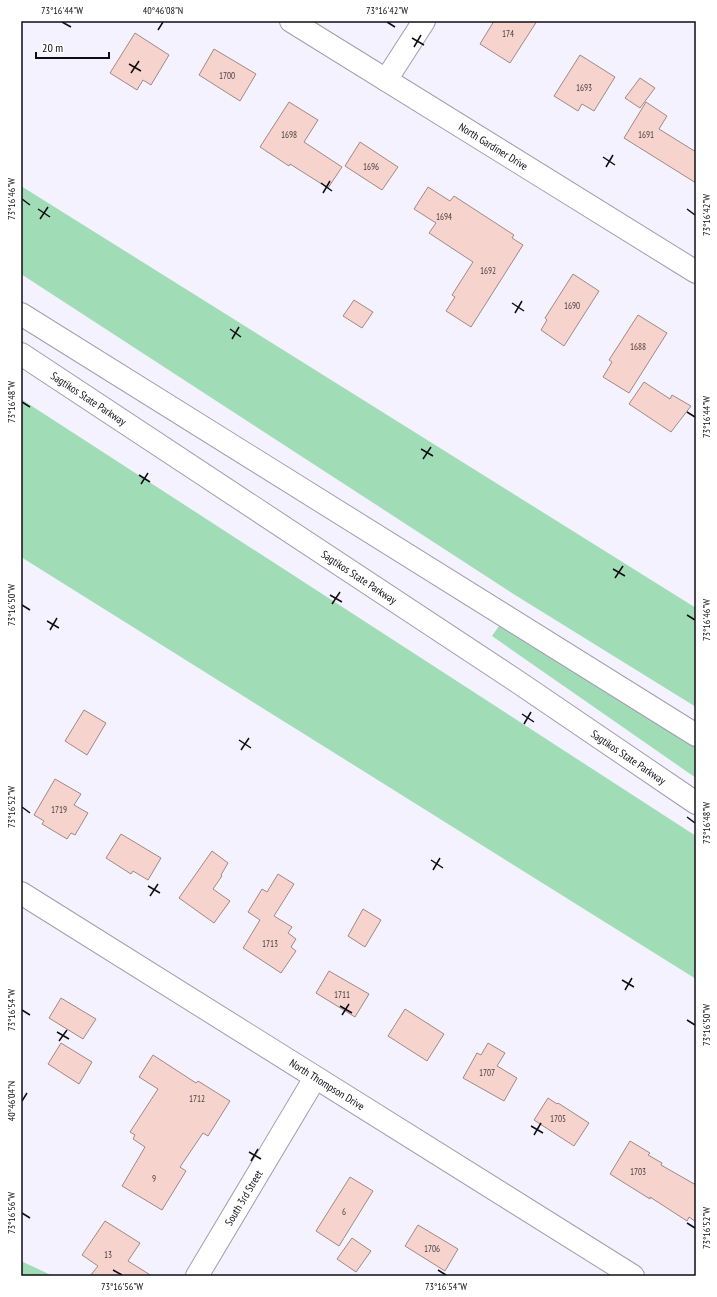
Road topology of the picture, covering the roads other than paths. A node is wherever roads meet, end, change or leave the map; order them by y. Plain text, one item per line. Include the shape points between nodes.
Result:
1 (291, 21) edge
2 (424, 21) edge
3 (386, 80) junction
4 (696, 272) edge
5 (21, 314) edge
6 (21, 354) edge
7 (21, 362) edge
8 (70, 385) junction
9 (696, 735) edge
10 (696, 803) edge
11 (21, 893) edge
12 (315, 1078) junction
13 (197, 1276) edge
14 (633, 1276) edge

1 - 3 main road, North Gardiner Drive
2 - 3 main road
3 - 4 main road, North Gardiner Drive
5 - 9 main road
6 - 8 main road, Sagtikos State Parkway
7 - 8 main road
8 - 10 main road, Sagtikos State Parkway
11 - 12 main road, North Thompson Drive
12 - 13 main road, South 3rd Street
12 - 14 main road, North Thompson Drive

